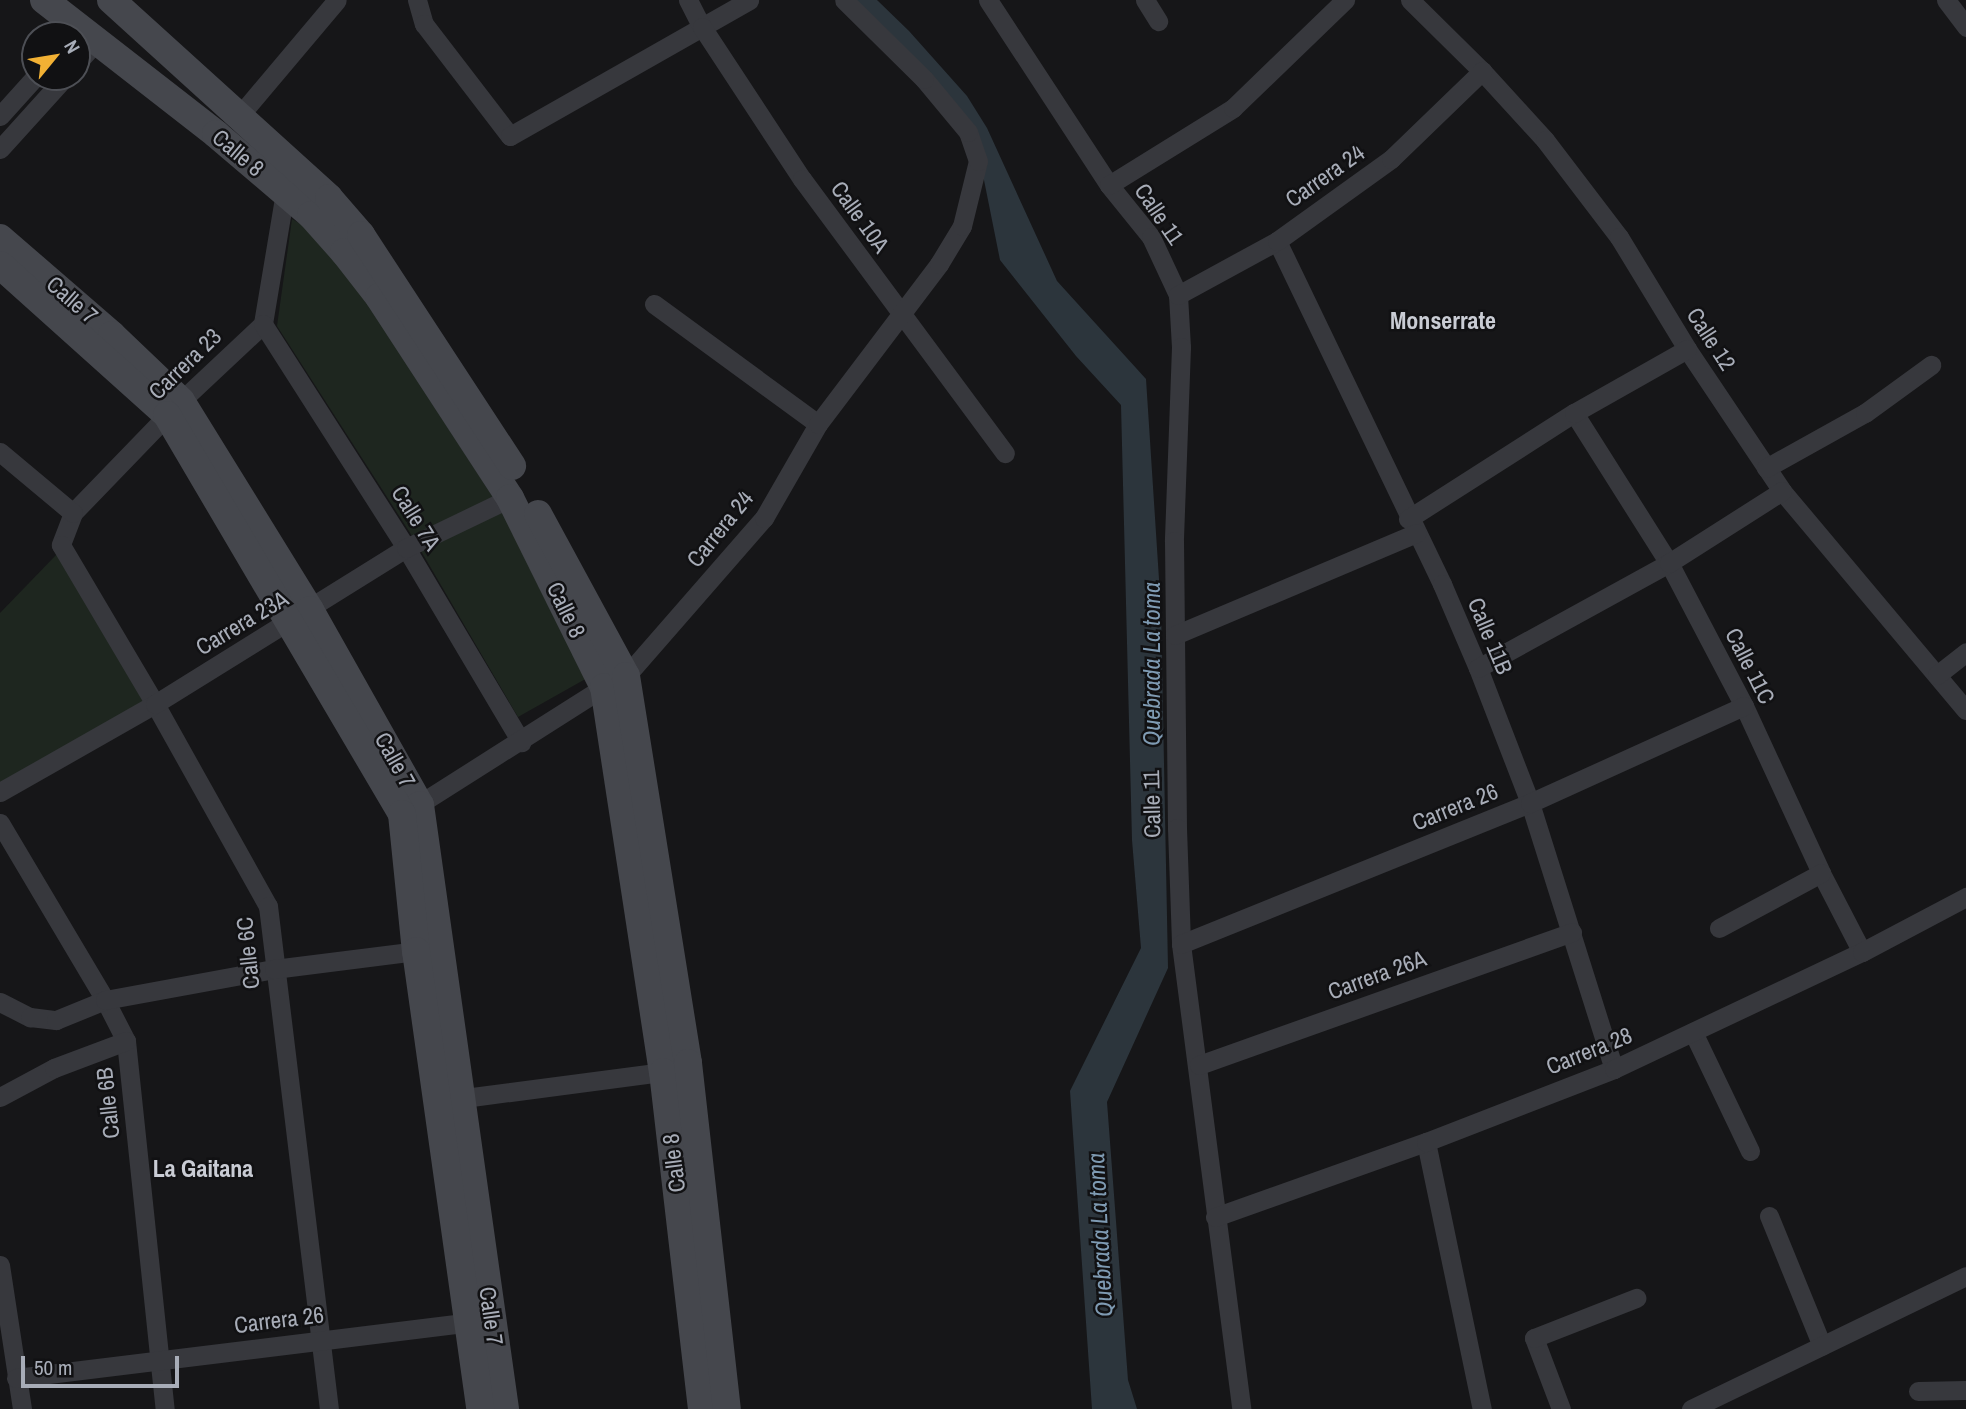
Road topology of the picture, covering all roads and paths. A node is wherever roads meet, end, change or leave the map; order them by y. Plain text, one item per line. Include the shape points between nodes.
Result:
1 (44, 0) edge
2 (417, 0) edge
3 (688, 0) edge
4 (749, 0) edge
5 (844, 0) edge
6 (988, 0) edge
7 (1145, 0) edge
8 (1346, 0) edge
9 (1410, 0) edge
10 (1946, 0) edge
11 (118, 2) edge
12 (331, 3) edge
13 (62, 21) edge
14 (1158, 21) dead end
15 (702, 27) junction
16 (1966, 27) edge
17 (91, 49) edge
18 (1482, 71) junction
19 (22, 91) edge
20 (52, 91) edge
21 (0, 116) edge
22 (240, 116) junction
23 (0, 149) edge
24 (1109, 185) junction
25 (285, 192) junction
26 (0, 239) edge
27 (1277, 240) junction
28 (0, 265) edge
29 (1178, 295) junction
30 (654, 304) dead end
31 (901, 315) junction
32 (263, 324) junction
33 (1687, 349) junction
34 (1931, 365) dead end
35 (174, 408) junction
36 (1574, 413) junction
37 (818, 424) junction
38 (0, 452) edge
39 (1005, 453) dead end
40 (1766, 467) junction
41 (1782, 491) junction
42 (510, 498) junction
43 (73, 513) junction
44 (1412, 526) junction
45 (61, 544) joint
46 (407, 548) junction
47 (1669, 563) junction
48 (301, 616) junction
49 (1175, 635) junction
50 (1966, 652) edge
51 (1478, 668) junction
52 (1937, 675) junction
53 (615, 682) junction
54 (155, 704) junction
55 (1744, 706) junction
56 (1966, 710) edge
57 (520, 742) junction
58 (0, 792) edge
59 (1530, 803) junction
60 (411, 810) junction
61 (0, 823) edge
62 (1821, 873) junction
63 (1966, 897) edge
64 (1719, 928) dead end
65 (1572, 932) junction
66 (1181, 944) junction
67 (416, 951) junction
68 (1862, 952) junction
69 (274, 969) junction
70 (105, 1000) junction
71 (0, 1002) edge
72 (1693, 1032) junction
73 (126, 1041) junction
74 (1199, 1065) junction
75 (1614, 1069) junction
76 (663, 1072) junction
77 (0, 1097) edge
78 (448, 1100) junction
79 (1426, 1142) junction
80 (1750, 1151) dead end
81 (1769, 1216) dead end
82 (1215, 1217) junction
83 (0, 1265) edge
84 (1966, 1276) edge
85 (1636, 1298) dead end
86 (466, 1323) junction
87 (318, 1340) junction
88 (1822, 1346) junction
89 (158, 1359) junction
90 (16, 1378) junction
91 (1966, 1390) edge
92 (1918, 1391) dead end
93 (22, 1409) edge
94 (165, 1409) edge
95 (329, 1409) edge
96 (480, 1409) edge
97 (505, 1409) edge
98 (702, 1409) edge
99 (727, 1409) edge
100 (1241, 1409) edge
101 (1482, 1409) edge
102 (1561, 1409) edge
103 (1691, 1409) edge

1 - 13 main road, Calle 8
2 - 15 street via 424,24 510,136
3 - 15 street, Calle 10A
4 - 15 street
5 - 31 street, Carrera 24 via 924,79 968,132 978,161 962,226
6 - 24 street, Calle 11
7 - 14 street
8 - 24 street via 1233,108
9 - 18 street, Calle 12
10 - 16 street
11 - 22 main road, Calle 8
12 - 22 street
15 - 31 street, Calle 10A via 802,179
17 - 25 main road, Calle 8 via 216,134
18 - 27 street, Carrera 24 via 1391,159
18 - 33 street, Calle 12 via 1545,140 1619,237
19 - 21 street
20 - 23 street
22 - 53 main road, Calle 8 via 329,198 398,287 517,474
24 - 29 street, Calle 11 via 1151,237
25 - 32 street
25 - 42 main road, Calle 8 via 379,297
26 - 35 main road, Calle 7 via 112,335
27 - 29 street, Carrera 24
27 - 44 street, Calle 11B
28 - 35 main road, Calle 7
29 - 49 street, Calle 11
30 - 37 street
31 - 37 street, Carrera 24
31 - 39 street, Calle 10A
32 - 35 street, Carrera 23
32 - 46 street, Calle 7A
33 - 36 street
33 - 40 street, Calle 12
34 - 40 street via 1864,413
35 - 43 street, Carrera 23
35 - 48 main road, Calle 7
36 - 44 street
36 - 47 street, Calle 11C
37 - 53 street, Carrera 24 via 764,518
38 - 43 street
40 - 41 street, Calle 12
41 - 47 street
41 - 52 street, Calle 12
42 - 46 street, Carrera 23A
42 - 53 main road, Calle 8
43 - 45 street, Carrera 23
44 - 49 street
44 - 51 street, Calle 11B
45 - 54 street, Calle 6C
46 - 48 street, Carrera 23A
46 - 57 street, Calle 7A
47 - 51 street
47 - 55 street, Calle 11C
48 - 54 street, Carrera 23A
48 - 60 main road, Calle 7
49 - 66 street, Calle 11
50 - 52 street
51 - 59 street, Calle 11B
52 - 56 street, Calle 12
53 - 57 street, Carrera 24
53 - 76 main road, Calle 8
53 - 99 main road, Calle 8 via 688,1063
54 - 58 street, Carrera 23A
54 - 69 street, Calle 6C via 268,906
55 - 59 street, Carrera 26
55 - 62 street, Calle 11C
57 - 60 street, Carrera 24
59 - 65 street, Calle 11B
59 - 66 street, Carrera 26
60 - 67 main road, Calle 7
60 - 78 main road, Calle 7
61 - 70 street, Calle 6B
62 - 64 street
62 - 68 street, Calle 11C
63 - 68 street, Carrera 28
65 - 74 street, Carrera 26A
65 - 75 street, Calle 11B
66 - 74 street, Calle 11
67 - 69 street
67 - 78 main road, Calle 7
68 - 72 street, Carrera 28
69 - 70 street
69 - 87 street, Calle 6C
70 - 71 street via 56,1020 30,1017
70 - 73 street, Calle 6B
72 - 75 street, Carrera 28
72 - 80 street
73 - 77 street via 54,1068
73 - 89 street, Calle 6B
74 - 82 street, Calle 11
75 - 79 street, Carrera 28
76 - 78 street
76 - 98 main road, Calle 8
78 - 86 main road, Calle 7
78 - 97 main road, Calle 7
79 - 82 street, Carrera 28
79 - 101 street
81 - 88 street
82 - 100 street, Calle 11
83 - 90 street
84 - 88 street
85 - 102 street via 1534,1338
86 - 87 street, Carrera 26
86 - 96 main road, Calle 7
87 - 89 street, Carrera 26
87 - 95 street, Calle 6C
88 - 103 street
89 - 90 street, Carrera 26
89 - 94 street, Calle 6B
90 - 93 street
91 - 92 street

